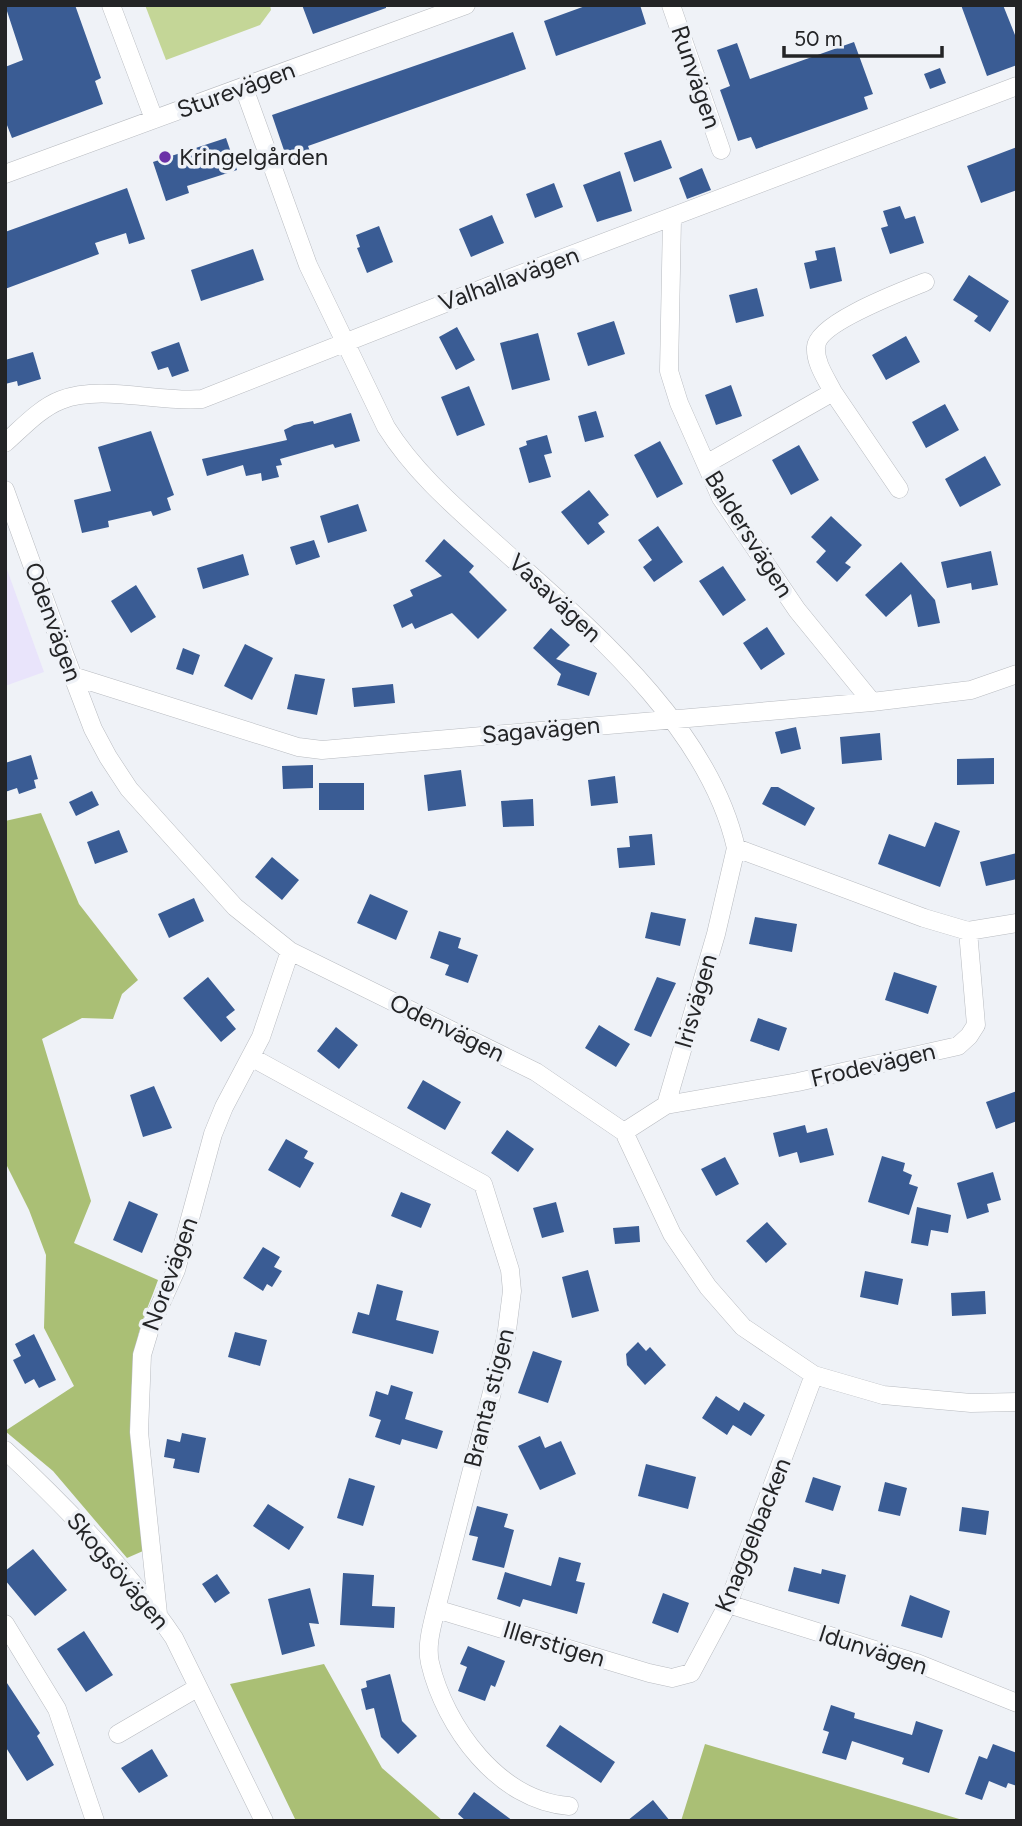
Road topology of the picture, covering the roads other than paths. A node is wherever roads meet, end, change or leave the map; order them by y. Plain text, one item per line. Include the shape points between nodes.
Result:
1 (111, 5) edge
2 (466, 5) edge
3 (671, 5) edge
4 (1017, 86) edge
5 (244, 88) junction
6 (154, 119) junction
7 (721, 150) dead end
8 (5, 174) edge
9 (672, 219) junction
10 (925, 282) dead end
11 (344, 342) junction
12 (833, 392) junction
13 (5, 443) edge
14 (706, 464) junction
15 (899, 489) dead end
16 (5, 490) edge
17 (1017, 674) edge
18 (73, 676) junction
19 (872, 702) junction
20 (671, 719) junction
21 (736, 848) junction
22 (1017, 923) edge
23 (968, 930) junction
24 (290, 951) junction
25 (251, 1057) junction
26 (666, 1105) junction
27 (624, 1132) junction
28 (814, 1376) junction
29 (1017, 1402) edge
30 (5, 1450) edge
31 (727, 1604) junction
32 (436, 1609) junction
33 (158, 1614) junction
34 (5, 1624) edge
35 (672, 1678) joint
36 (197, 1688) junction
37 (1017, 1703) edge
38 (118, 1734) dead end
39 (569, 1805) dead end
40 (95, 1821) edge
41 (264, 1821) edge

1 - 6 street
2 - 5 street, Sturevägen
3 - 7 street, Runvägen
4 - 9 street, Valhallavägen
5 - 6 street, Sturevägen
5 - 11 street, Vasavägen via 308,265
6 - 8 street, Sturevägen
9 - 11 street, Valhallavägen
9 - 14 street, Baldersvägen via 669,371
10 - 12 street via 824,330 815,344 817,361
11 - 13 street, Valhallavägen via 202,400 70,397 42,412
11 - 20 street, Vasavägen via 386,427 419,472 628,667
12 - 14 street
12 - 15 street
14 - 19 street, Baldersvägen via 721,498 797,610
16 - 18 street, Odenvägen
17 - 19 street, Sagavägen via 971,690
18 - 20 street, Sagavägen via 298,747 322,750
18 - 24 street, Odenvägen via 93,729 129,789 234,907
19 - 20 street, Sagavägen
20 - 21 street, Vasavägen via 697,756 732,828
21 - 23 street
21 - 26 street, Irisvägen
22 - 23 street
23 - 26 street, Frodevägen via 976,1025 958,1046 798,1082
24 - 25 street, Norevägen
24 - 27 street, Odenvägen via 536,1072
25 - 32 street, Branta stigen via 483,1184 510,1270 512,1291 508,1326
25 - 33 street, Norevägen via 213,1134 176,1270 142,1355 139,1432
26 - 27 street
27 - 28 street via 672,1234 708,1287 743,1328
28 - 29 street via 883,1395 971,1404
28 - 31 street, Knaggelbacken
30 - 33 street, Skogsövägen via 48,1490
31 - 35 street, Knaggelbacken via 691,1673
31 - 37 street, Idunvägen via 917,1663
32 - 35 street, Illerstigen
32 - 39 street, Branta stigen via 429,1639 430,1661 451,1714 480,1758 522,1794 547,1804
33 - 36 street, Skogsövägen
34 - 40 street via 57,1709
36 - 38 street
36 - 41 street, Skogsövägen

